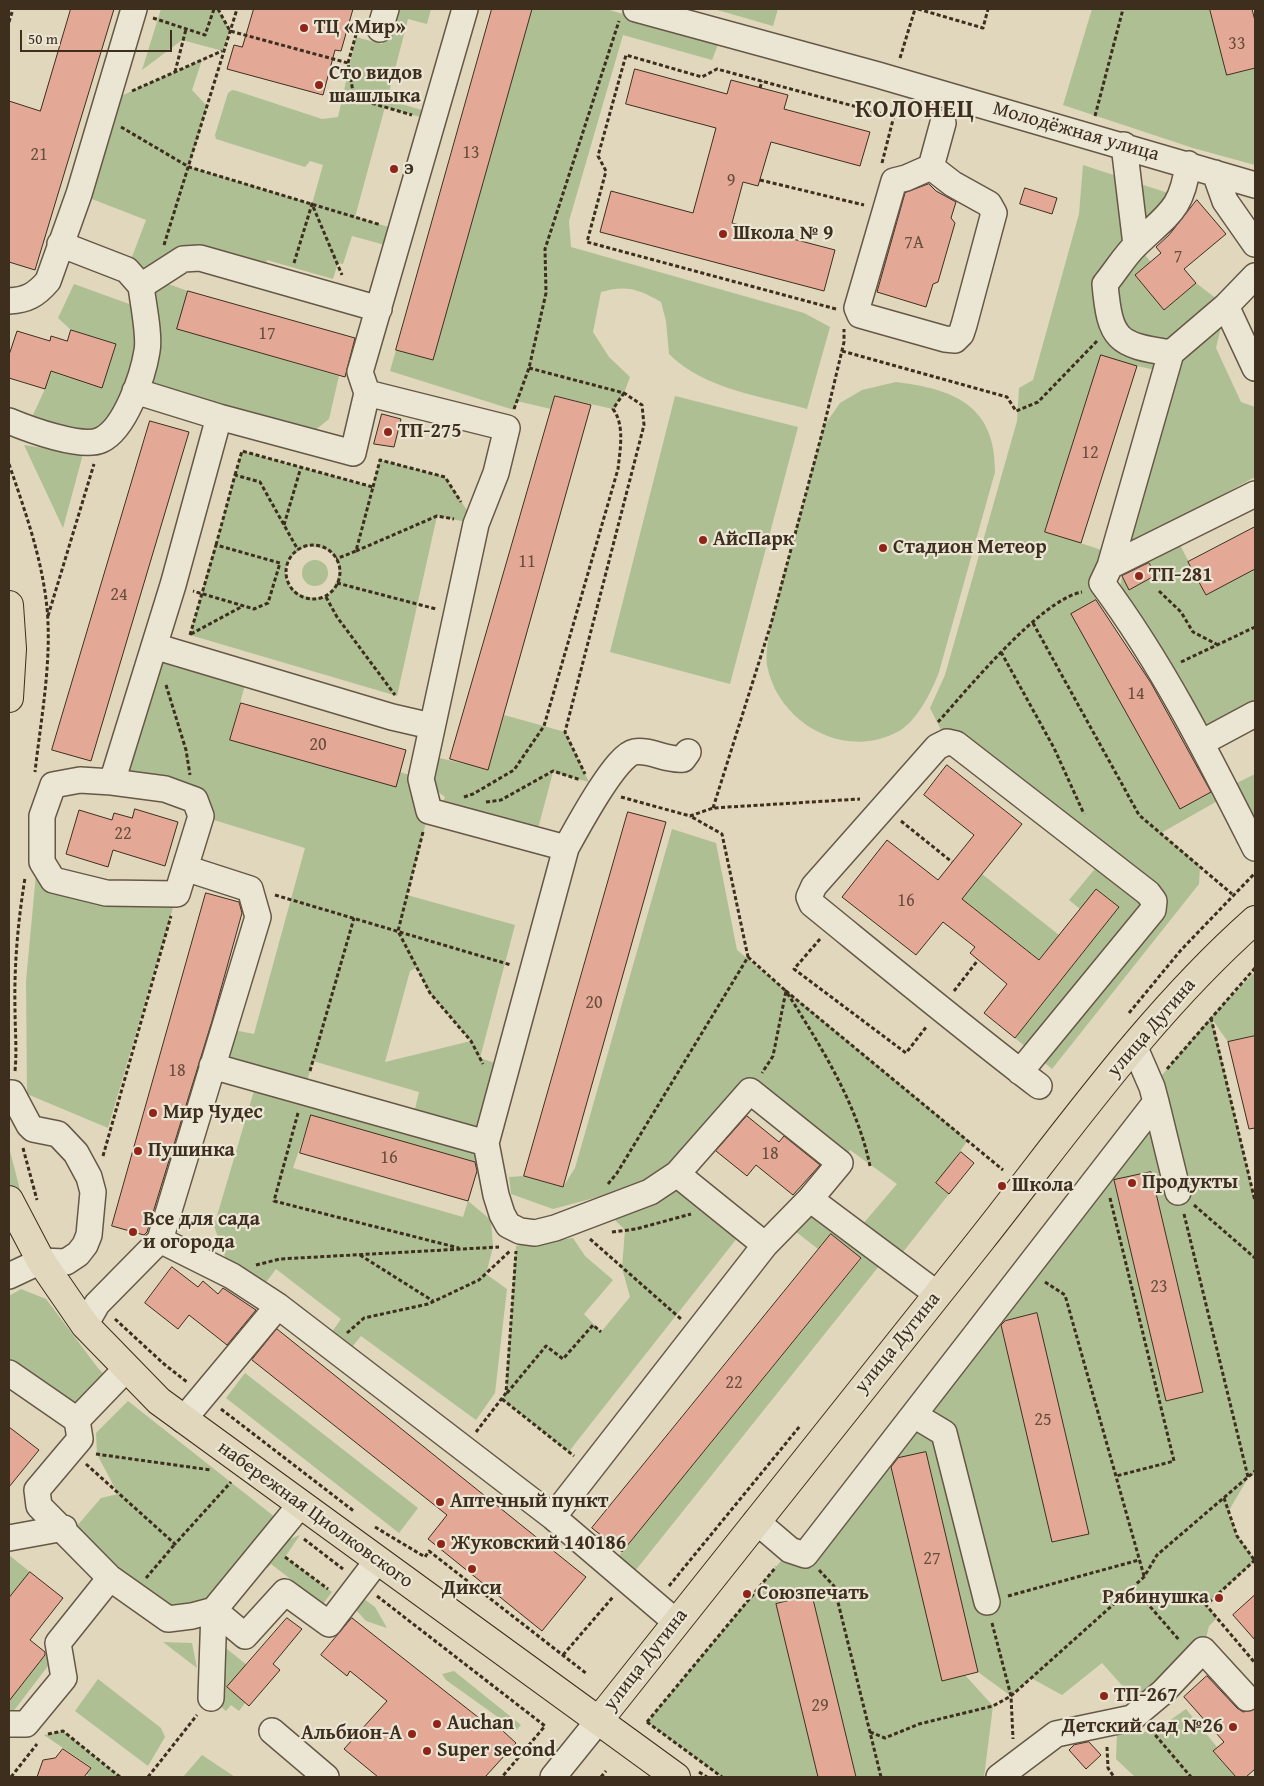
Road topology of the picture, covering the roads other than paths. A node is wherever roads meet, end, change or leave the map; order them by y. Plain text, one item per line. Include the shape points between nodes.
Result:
1 (465, 9) edge
2 (134, 10) edge
3 (638, 11) edge
4 (943, 123) dead end
5 (1124, 145) junction
6 (1188, 164) junction
7 (931, 167) junction
8 (1215, 173) junction
9 (1255, 185) edge
10 (60, 244) junction
11 (1255, 244) edge
12 (1136, 245) junction
13 (1255, 276) edge
14 (147, 282) junction
15 (9, 301) edge
16 (1226, 306) junction
17 (379, 309) junction
18 (1171, 353) junction
19 (1255, 368) edge
20 (135, 391) junction
21 (367, 393) junction
22 (219, 417) junction
23 (9, 421) edge
24 (1255, 494) edge
25 (1106, 575) junction
26 (9, 605) edge
27 (154, 646) junction
28 (9, 698) edge
29 (1255, 714) edge
30 (431, 726) junction
31 (1201, 742) junction
32 (688, 752) dead end
33 (112, 782) junction
34 (566, 848) junction
35 (1255, 848) edge
36 (185, 868) junction
37 (1255, 920) edge
38 (941, 1008) joint
39 (1135, 1048) junction
40 (212, 1066) junction
41 (10, 1093) edge
42 (1156, 1102) junction
43 (486, 1143) junction
44 (677, 1174) junction
45 (1178, 1192) road end
46 (810, 1199) junction
47 (9, 1200) edge
48 (160, 1240) junction
49 (766, 1245) junction
50 (41, 1261) junction
51 (9, 1276) edge
52 (938, 1294) junction
53 (278, 1306) junction
54 (92, 1314) junction
55 (127, 1368) junction
56 (9, 1373) edge
57 (914, 1415) junction
58 (77, 1420) junction
59 (183, 1420) junction
60 (301, 1504) junction
61 (552, 1518) junction
62 (756, 1521) junction
63 (64, 1528) junction
64 (13, 1543) edge
65 (377, 1560) junction
66 (110, 1578) junction
67 (987, 1602) road end
68 (214, 1610) junction
69 (676, 1622) junction
70 (211, 1698) road end
71 (1247, 1698) dead end
72 (599, 1720) junction
73 (9, 1724) edge
74 (272, 1731) dead end
75 (1006, 1772) edge
76 (326, 1777) edge
77 (553, 1777) edge
78 (676, 1777) edge

1 - 17 street
2 - 10 street via 79,194
3 - 5 street, Молодёжная улица
4 - 7 street
5 - 6 street, Молодёжная улица
5 - 12 street
6 - 8 street, Молодёжная улица
6 - 12 street via 1185,187 1169,216
7 - 7 street via 952,184 989,204 994,213 964,326 955,340 860,316 857,308 894,181
8 - 9 street, Молодёжная улица
8 - 11 street via 1225,201
10 - 14 street via 127,270
10 - 15 street via 48,281 24,300
12 - 18 street via 1105,284 1108,315 1120,339 1140,348
13 - 16 street
14 - 17 street via 183,259 200,258
14 - 20 street via 148,350
16 - 18 street
16 - 19 street
17 - 21 street via 360,372
18 - 25 street
20 - 22 street
20 - 23 street via 118,428 102,440 72,440
21 - 22 street via 353,453
21 - 30 street via 507,428 496,473 476,524
22 - 27 street
24 - 25 street
25 - 31 street
26 - 28 main road via 12,649
27 - 30 street
27 - 33 street
29 - 31 street
30 - 34 street via 422,779 429,811
31 - 35 street
32 - 34 street via 683,759 674,760 640,751 623,758
33 - 36 street via 165,789 194,800 200,816
33 - 36 street via 80,780 53,785 42,816 42,862 53,880 106,893 177,894
34 - 43 street
36 - 40 street via 250,889 258,916
37 - 39 main road, улица Дугина via 1196,977
38 - 38 street via 812,904 809,897 876,802 937,747 947,742 956,744 1148,893 1154,901 1153,910 1030,1079
39 - 42 street
39 - 52 main road, улица Дугина
40 - 43 street
40 - 48 street
41 - 50 street via 29,1126 58,1134 76,1153 93,1192 86,1245 66,1262
42 - 45 street
42 - 57 street
43 - 44 street via 502,1214 508,1225 520,1231 535,1233 556,1228 650,1192
44 - 46 street via 750,1091 840,1163
44 - 49 street
46 - 49 street
46 - 52 street
47 - 50 main road, набережная Циолковского
48 - 53 street via 235,1278
48 - 54 street
49 - 61 street
50 - 51 street
50 - 54 main road, набережная Циолковского
52 - 62 main road, улица Дугина
53 - 59 street
53 - 61 street
54 - 55 main road, набережная Циолковского
55 - 58 street
55 - 59 main road, набережная Циолковского
56 - 58 street
57 - 62 street via 805,1555 790,1550
57 - 67 street via 944,1433
58 - 63 street via 80,1440 37,1490 39,1506
59 - 60 main road, набережная Циолковского
60 - 65 main road, набережная Циолковского
60 - 68 street
61 - 69 street
62 - 69 main road, улица Дугина
63 - 64 street
63 - 66 street
65 - 68 street via 329,1624 286,1592 246,1636
65 - 72 main road, набережная Циолковского
66 - 68 street via 168,1619
66 - 73 street via 58,1643 64,1678 26,1724
68 - 70 street
69 - 72 main road, улица Дугина
71 - 75 street via 1203,1650 1163,1692 1132,1718 1056,1734
72 - 77 street, улица Дугина
72 - 78 main road, набережная Циолковского
74 - 76 street

